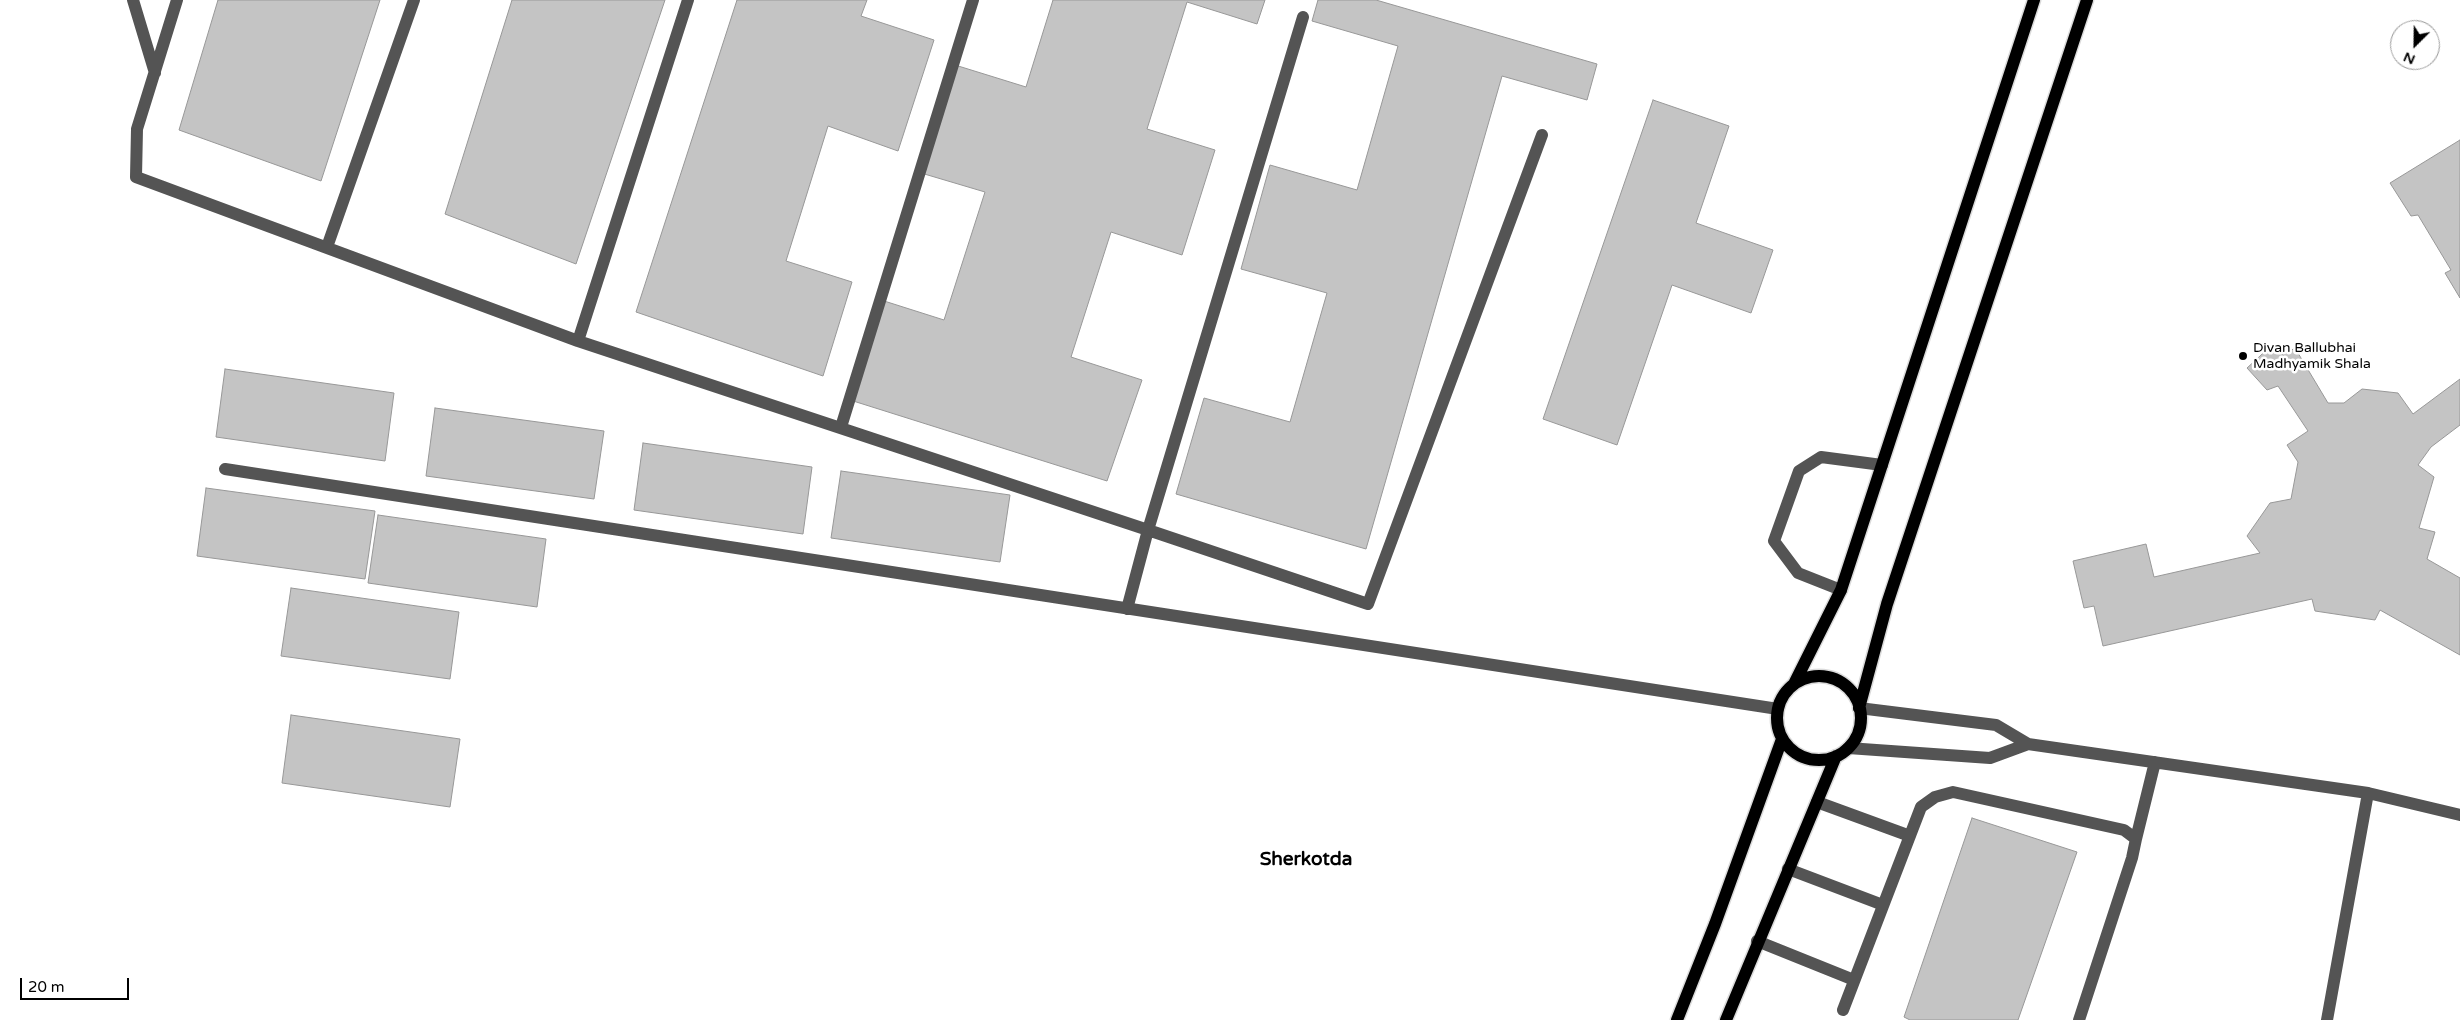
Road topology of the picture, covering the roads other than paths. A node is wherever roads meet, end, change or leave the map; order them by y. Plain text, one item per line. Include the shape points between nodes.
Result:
1 (133, 0) edge
2 (177, 0) edge
3 (414, 0) edge
4 (688, 0) edge
5 (973, 0) edge
6 (2034, 0) edge
7 (2087, 0) edge
8 (1303, 17) dead end
9 (155, 73) junction
10 (1542, 135) dead end
11 (327, 247) junction
12 (578, 341) junction
13 (840, 427) junction
14 (1882, 465) junction
15 (225, 470) dead end
16 (1148, 530) junction
17 (1840, 590) junction
18 (1127, 608) junction
19 (1794, 684) junction
20 (1859, 708) junction
21 (1778, 709) junction
22 (1782, 739) junction
23 (2028, 744) junction
24 (1848, 748) junction
25 (1836, 756) junction
26 (2155, 762) junction
27 (2368, 793) junction
28 (1817, 802) junction
29 (2460, 815) edge
30 (1910, 836) junction
31 (2136, 839) junction
32 (1788, 869) junction
33 (1883, 905) junction
34 (1757, 941) junction
35 (1854, 980) junction
36 (1843, 1010) dead end
37 (1676, 1020) edge
38 (1726, 1020) edge
39 (2079, 1020) edge
40 (2327, 1020) edge

1 - 9 street
2 - 9 street
3 - 11 street
4 - 12 street
5 - 13 street
6 - 14 main road
7 - 20 main road via 1887,604
8 - 16 street
9 - 11 street via 137,129 136,177
10 - 16 street via 1368,604
11 - 12 street
12 - 13 street
13 - 16 street
14 - 17 main road
14 - 17 street via 1821,456 1799,471 1774,541 1798,573
15 - 18 street
16 - 18 street
17 - 19 main road
18 - 21 street
19 - 20 main road via 1808,678 1832,679 1853,694
19 - 21 main road via 1783,696
20 - 23 street via 1996,725
20 - 24 main road via 1861,721
21 - 22 main road via 1777,726
22 - 25 main road via 1796,754 1809,760
22 - 37 main road via 1715,924
23 - 24 street via 1990,758
23 - 26 street
24 - 25 main road
25 - 28 main road
26 - 27 street
26 - 31 street
27 - 29 street
27 - 40 street
28 - 30 street
28 - 32 main road
30 - 31 street via 1921,807 1935,797 1953,792 2124,830
30 - 33 street
31 - 39 street
32 - 33 street
32 - 34 main road
33 - 35 street
34 - 35 street
34 - 38 main road
35 - 36 street

